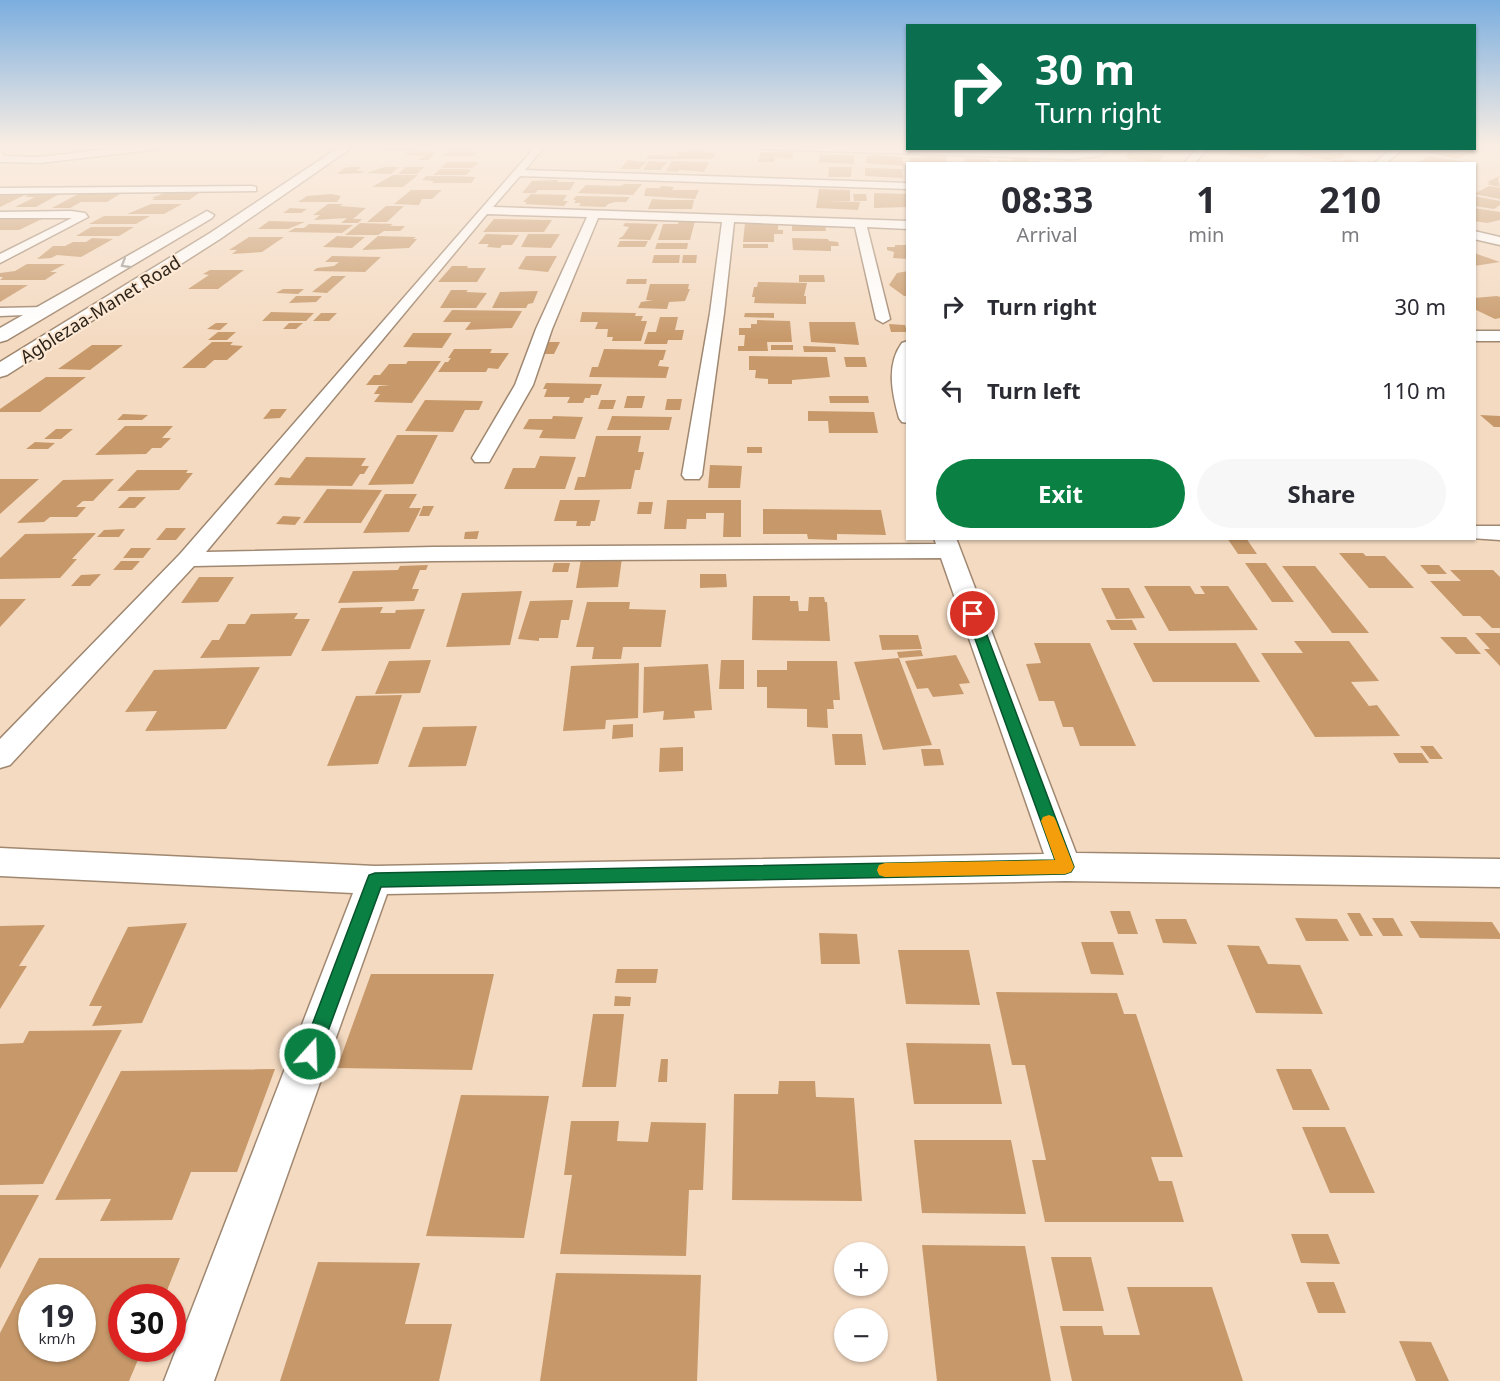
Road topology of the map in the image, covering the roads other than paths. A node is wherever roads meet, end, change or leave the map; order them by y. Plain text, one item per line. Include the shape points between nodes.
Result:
1 (216, 210) edge
2 (254, 210) edge
3 (484, 210) edge
4 (496, 210) edge
5 (594, 214) junction
6 (0, 215) edge
7 (728, 219) junction
8 (860, 223) junction
9 (906, 225) edge
10 (1476, 235) edge
11 (1500, 241) edge
12 (0, 259) edge
13 (45, 311) junction
14 (0, 312) edge
15 (883, 319) dead end
16 (0, 336) edge
17 (1476, 336) edge
18 (1500, 336) edge
19 (906, 347) edge
20 (0, 371) edge
21 (906, 411) edge
22 (482, 458) dead end
23 (692, 475) dead end
24 (1476, 533) edge
25 (1500, 533) edge
26 (947, 545) edge
27 (188, 558) junction
28 (0, 757) edge
29 (0, 862) edge
30 (1065, 867) junction
31 (1500, 873) edge
32 (375, 880) junction
33 (189, 1381) edge

1 -> 13 main road, Agblezaa-Manet Road
2 - 20 main road, Agblezaa-Manet Road
3 - 27 street
4 - 5 street
5 - 7 street
5 - 22 street via 524,385
6 - 12 street via 82,217
7 - 8 street
7 - 23 street
8 - 9 street
8 - 15 street
10 - 11 street
13 - 14 street
13 - 16 main road, Agblezaa-Manet Road
17 - 18 street
19 - 21 street via 901,360
24 - 25 street
26 - 27 street
26 - 30 street
27 - 28 street
29 - 32 street
30 - 31 street
30 - 32 street
32 - 33 street

